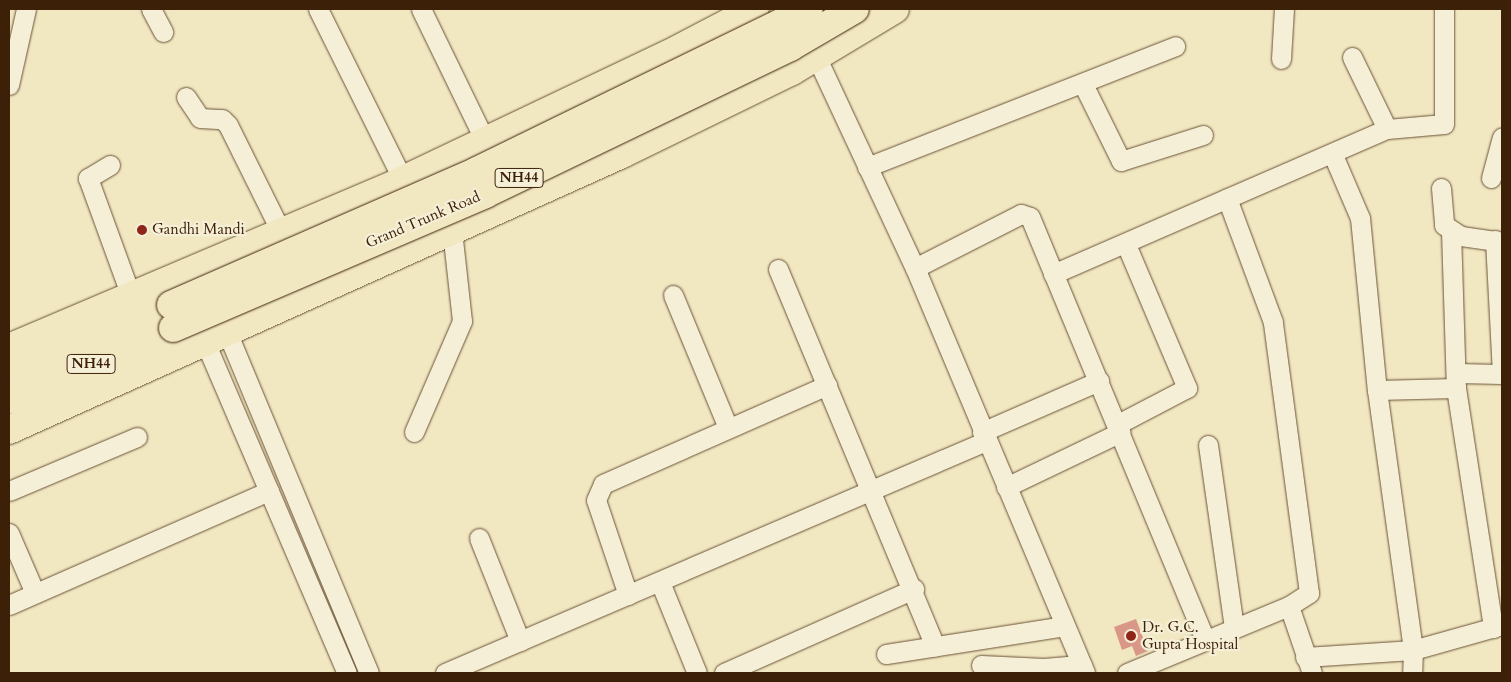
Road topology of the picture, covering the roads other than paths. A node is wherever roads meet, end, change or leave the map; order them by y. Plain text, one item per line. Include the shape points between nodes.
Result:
1 (26, 9) edge
2 (151, 9) edge
3 (318, 9) edge
4 (421, 9) edge
5 (809, 9) edge
6 (855, 9) edge
7 (894, 9) edge
8 (1284, 9) edge
9 (1444, 9) edge
10 (749, 10) edge
11 (163, 32) dead end
12 (1174, 46) dead end
13 (682, 48) junction
14 (816, 56) junction
15 (1352, 57) dead end
16 (1281, 59) dead end
17 (11, 66) edge
18 (1083, 84) junction
19 (9, 85) edge
20 (186, 97) dead end
21 (717, 107) junction
22 (1387, 129) junction
23 (1203, 135) dead end
24 (1502, 138) edge
25 (485, 141) junction
26 (1333, 155) junction
27 (110, 165) dead end
28 (867, 168) junction
29 (1491, 178) dead end
30 (403, 180) junction
31 (1441, 188) dead end
32 (1227, 198) junction
33 (452, 231) junction
34 (1451, 231) junction
35 (281, 232) junction
36 (1499, 241) edge
37 (1126, 244) junction
38 (915, 268) junction
39 (778, 269) dead end
40 (1053, 274) junction
41 (673, 295) dead end
42 (131, 296) junction
43 (172, 316) junction
44 (216, 337) junction
45 (9, 348) edge
46 (1502, 374) edge
47 (9, 376) edge
48 (1456, 380) junction
49 (1099, 381) junction
50 (827, 385) junction
51 (1377, 390) junction
52 (9, 400) edge
53 (728, 428) junction
54 (1119, 428) junction
55 (9, 430) edge
56 (414, 432) dead end
57 (138, 437) dead end
58 (984, 437) junction
59 (1208, 445) dead end
60 (1006, 487) junction
61 (269, 490) junction
62 (9, 491) edge
63 (871, 492) junction
64 (9, 533) edge
65 (479, 538) dead end
66 (660, 582) junction
67 (914, 589) junction
68 (35, 594) junction
69 (628, 595) junction
70 (9, 605) edge
71 (1289, 606) junction
72 (1065, 626) junction
73 (1498, 626) edge
74 (1234, 627) junction
75 (1204, 638) junction
76 (520, 641) junction
77 (935, 647) junction
78 (1413, 650) junction
79 (886, 654) dead end
80 (981, 665) dead end
81 (1308, 665) edge
82 (1012, 669) edge
83 (1084, 669) edge
84 (1045, 671) edge
85 (347, 673) edge
86 (370, 673) edge
87 (445, 673) edge
88 (697, 673) edge
89 (724, 673) edge
90 (1127, 673) edge
91 (1412, 673) edge

1 - 17 street
2 - 11 street
3 - 30 street
4 - 25 street
5 - 43 highway, Grand Trunk Road / NH44, bridge
6 - 43 highway, Grand Trunk Road / NH44, bridge via 790,47 484,194
7 - 14 highway
8 - 16 street
9 - 22 street via 1444,124
10 - 13 highway
12 - 18 street
13 - 21 highway
13 - 25 highway
14 - 21 highway
14 - 28 street
15 - 22 street
17 - 19 street
18 - 23 street via 1121,161 1133,161
18 - 28 street
20 - 35 street via 200,118 222,119 228,125
21 - 33 highway
22 - 26 street
24 - 29 street
25 - 30 highway
26 - 32 street
26 - 51 street via 1360,218
27 - 42 street via 88,178
28 - 38 street
30 - 35 highway
31 - 34 street via 1441,220
32 - 37 street
32 - 71 street via 1273,322 1310,587 1306,598
33 - 44 highway
33 - 56 street via 462,321
34 - 36 street
34 - 48 street
35 - 42 highway
36 - 46 street
37 - 40 street
37 - 54 street via 1188,384 1183,394
38 - 40 street via 1021,214 1033,222
38 - 58 street
39 - 50 street
40 - 49 street
41 - 53 street
42 - 45 highway
43 - 47 highway, Grand Trunk Road / NH44
43 - 52 highway, Grand Trunk Road / NH44
44 - 55 highway
44 - 61 street
44 - 86 street
46 - 48 street
48 - 51 street
48 - 73 street
49 - 54 street
49 - 58 street
50 - 53 street
50 - 63 street
51 - 78 street
53 - 69 street via 603,484 596,500
54 - 60 street
54 - 75 street
57 - 62 street
58 - 60 street
58 - 63 street
59 - 74 street
60 - 72 street
61 - 68 street
61 - 85 street
63 - 66 street
63 - 67 street
64 - 68 street
65 - 76 street
66 - 69 street
66 - 88 street
67 - 77 street
67 - 89 street
68 - 70 street
69 - 76 street
71 - 74 street
71 - 81 street
72 - 77 street
72 - 83 street
73 - 78 street
74 - 75 street
75 - 90 street
76 - 87 street
77 - 79 street
78 - 81 street
78 - 91 street
80 - 82 street
82 - 84 street
83 - 84 street

